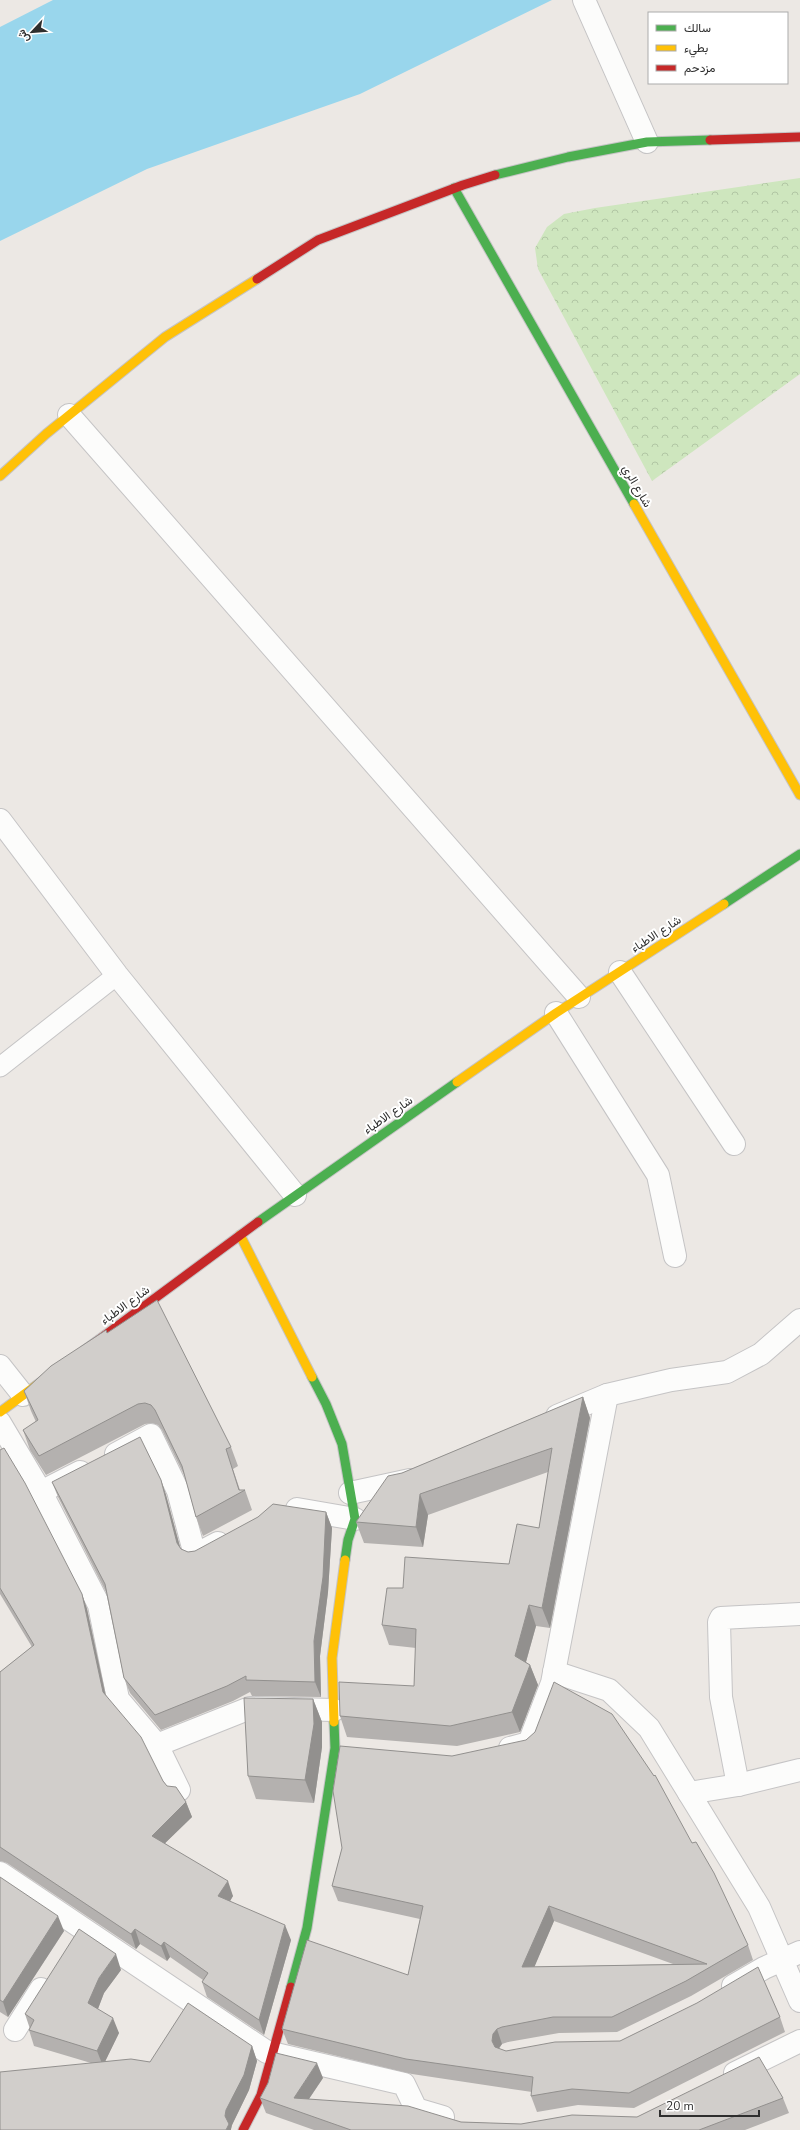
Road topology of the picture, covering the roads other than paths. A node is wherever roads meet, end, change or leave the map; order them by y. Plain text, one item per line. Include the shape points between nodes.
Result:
1 (585, 3) edge
2 (800, 137) edge
3 (647, 142) junction
4 (454, 188) junction
5 (69, 415) junction
6 (0, 476) edge
7 (800, 795) edge
8 (0, 820) edge
9 (800, 854) edge
10 (620, 972) junction
11 (118, 975) junction
12 (579, 997) junction
13 (556, 1013) junction
14 (0, 1067) edge
15 (734, 1144) dead end
16 (295, 1194) junction
17 (240, 1235) junction
18 (676, 1256) dead end
19 (800, 1320) edge
20 (74, 1357) edge
21 (0, 1366) edge
22 (55, 1371) edge
23 (23, 1395) junction
24 (607, 1396) junction
25 (0, 1412) edge
26 (0, 1423) edge
27 (537, 1425) edge
28 (425, 1473) edge
29 (41, 1492) junction
30 (350, 1493) junction
31 (275, 1506) edge
32 (355, 1519) junction
33 (237, 1532) edge
34 (800, 1614) edge
35 (554, 1672) junction
36 (334, 1710) junction
37 (157, 1745) junction
38 (335, 1748) junction
39 (358, 1750) edge
40 (494, 1751) edge
41 (800, 1770) edge
42 (738, 1785) junction
43 (179, 1790) edge
44 (689, 1793) junction
45 (0, 1873) edge
46 (81, 1927) junction
47 (68, 1947) edge
48 (791, 1956) edge
49 (52, 1972) edge
50 (717, 1995) edge
51 (800, 2001) edge
52 (15, 2030) dead end
53 (800, 2041) edge
54 (273, 2054) junction
55 (714, 2083) edge
56 (460, 2122) edge
57 (243, 2130) edge

1 - 3 street
2 - 3 street
3 - 4 street via 515,169
4 - 5 street via 318,240 165,337
4 - 7 street, شارع الري
5 - 6 street
5 - 12 street
8 - 11 street
9 - 10 street, شارع الاطباء
10 - 12 street, شارع الاطباء
10 - 15 street
11 - 14 lane
11 - 16 street
12 - 13 street, شارع الاطباء
13 - 16 street, شارع الاطباء
13 - 18 street via 658,1175
16 - 17 street, شارع الاطباء
17 - 20 street, شارع الاطباء
17 - 30 street via 334,1424 342,1444
19 - 24 street via 761,1354 727,1372 671,1380
21 - 23 street
22 - 23 street
23 - 25 street
24 - 27 street
24 - 35 street
26 - 29 street
28 - 30 street via 404,1482
29 - 33 street via 151,1435 178,1491 195,1555
29 - 37 street via 99,1605 118,1700
30 - 32 street
31 - 32 street
32 - 36 street via 348,1540 332,1658
34 - 42 street via 721,1618 719,1622 721,1697
35 - 40 street via 529,1743
35 - 44 street via 609,1690 649,1728
36 - 37 street via 250,1708
36 - 38 street
37 - 43 street
38 - 39 street
38 - 54 street via 307,1928
41 - 42 street
42 - 44 street
44 - 48 street
45 - 46 street
46 - 47 street
46 - 54 street
48 - 50 street
48 - 51 street
49 - 52 street
53 - 55 street
54 - 56 street via 404,2084 416,2109
54 - 57 street via 261,2095

